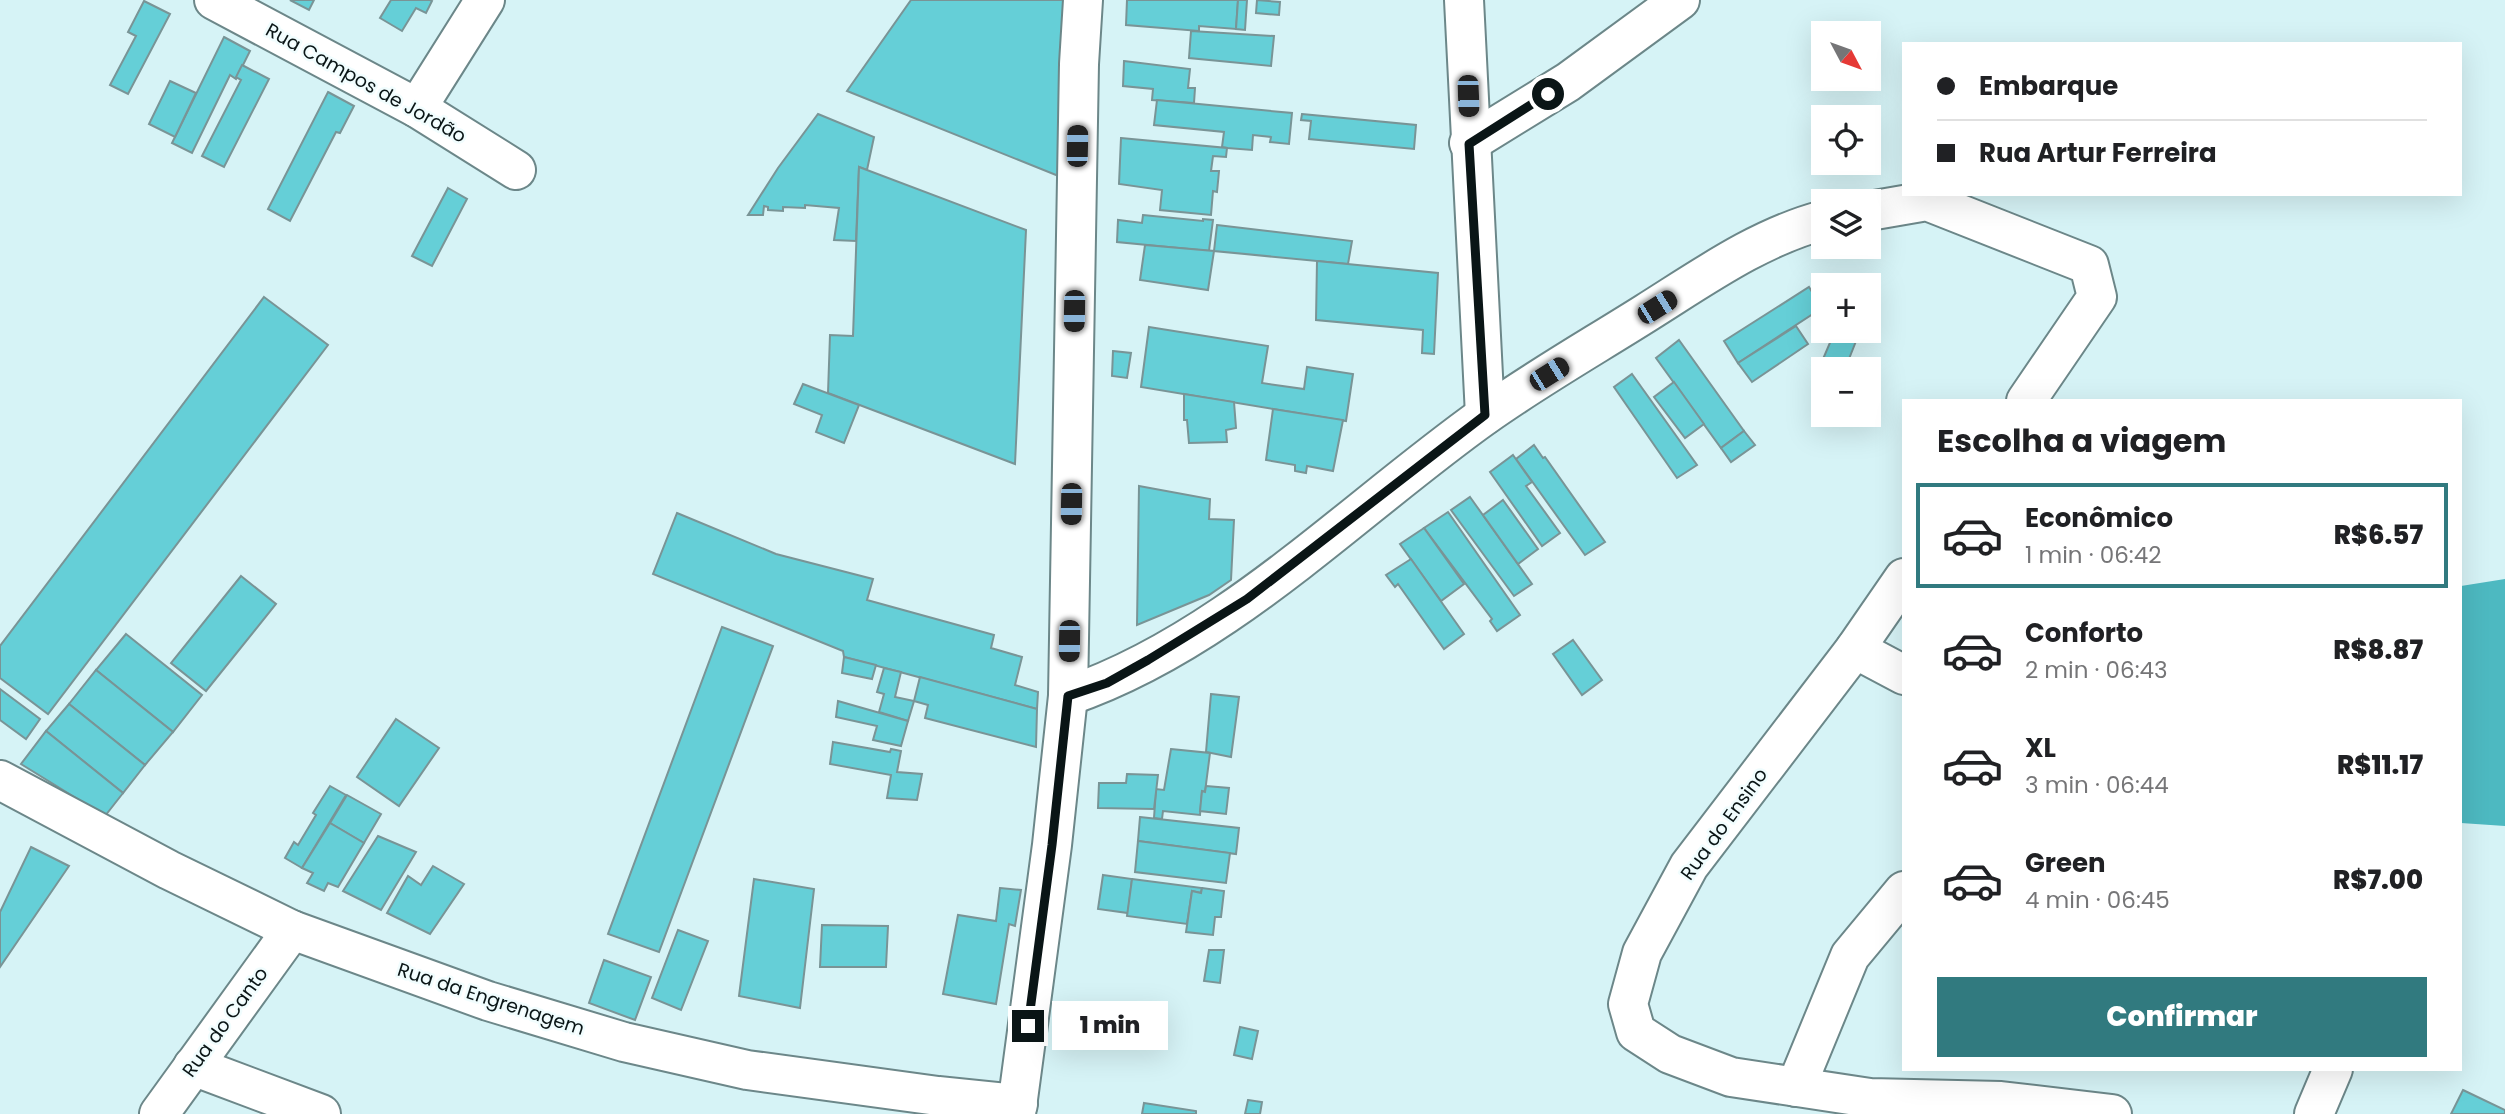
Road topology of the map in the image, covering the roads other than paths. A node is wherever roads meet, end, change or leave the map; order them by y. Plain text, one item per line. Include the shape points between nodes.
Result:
1 (214, 0) edge
2 (485, 0) edge
3 (1083, 0) edge
4 (1464, 0) edge
5 (1680, 0) edge
6 (417, 108) junction
7 (1469, 144) junction
8 (516, 170) dead end
9 (1881, 209) edge
10 (1811, 223) edge
11 (2027, 399) edge
12 (1485, 415) junction
13 (1902, 581) edge
14 (1855, 649) junction
15 (1902, 675) edge
16 (1068, 696) junction
17 (0, 780) edge
18 (1902, 893) edge
19 (292, 930) junction
20 (193, 1066) junction
21 (2332, 1071) edge
22 (1797, 1087) junction
23 (932, 1105) edge
24 (1017, 1109) edge
25 (159, 1114) edge
26 (321, 1114) edge
27 (2112, 1114) edge
28 (2315, 1114) edge

1 - 6 street, Rua Campos de Jordão
2 - 6 street
3 - 16 street
4 - 7 street
5 - 7 street via 1578,74
6 - 8 street, Rua Campos de Jordão
7 - 12 street
9 - 11 street via 1927,201 2089,265 2097,297
10 - 12 street via 1755,247 1699,279
12 - 16 street via 1247,599 1107,683
13 - 14 street, Rua do Ensino
14 - 15 street
14 - 22 street, Rua do Ensino via 1689,866 1642,953 1628,1004 1636,1032 1670,1054 1731,1077
16 - 24 street
17 - 19 street, Rua da Engrenagem
18 - 22 street via 1850,956
19 - 20 street, Rua do Canto
19 - 23 street, Rua da Engrenagem via 488,1001 624,1042
20 - 25 street, Rua do Canto
20 - 26 street
21 - 28 street
22 - 27 street, Rua do Ensino via 1870,1098 2001,1101
23 - 24 street, Rua da Engrenagem

